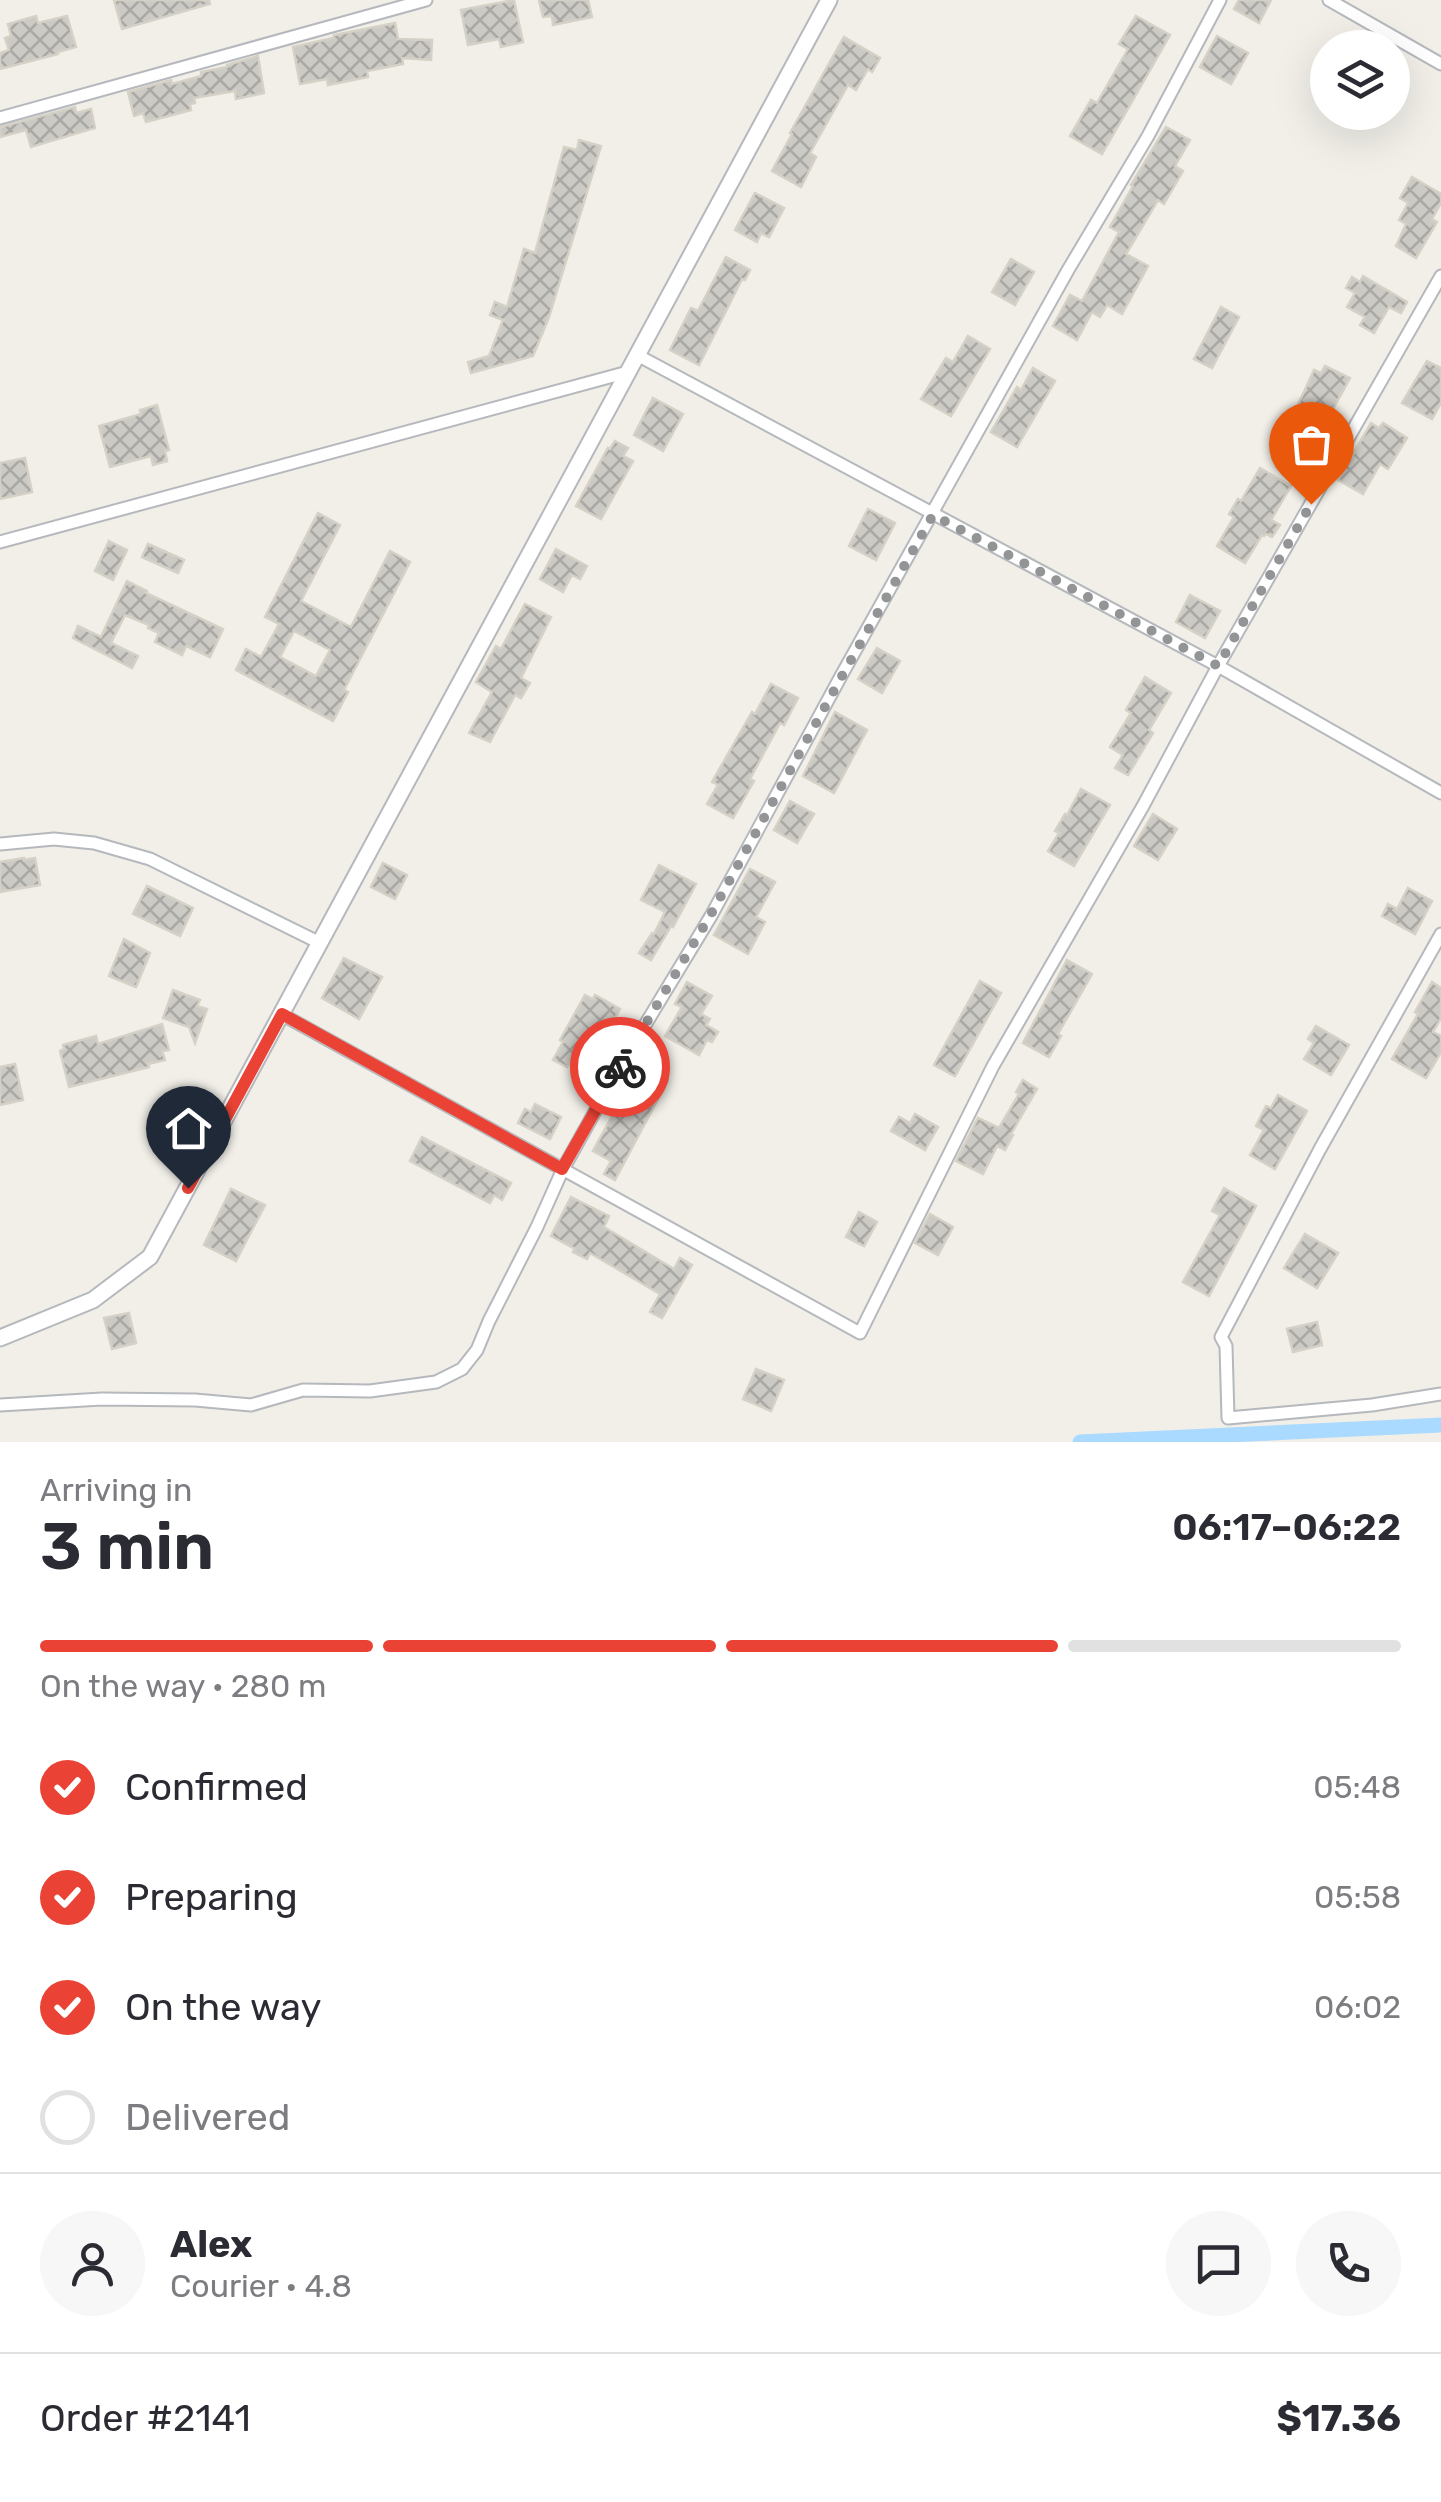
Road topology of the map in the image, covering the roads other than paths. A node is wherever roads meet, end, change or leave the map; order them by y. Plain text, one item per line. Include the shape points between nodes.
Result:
1 (426, 0) edge
2 (830, 0) edge
3 (1220, 0) edge
4 (1329, 0) edge
5 (1441, 64) edge
6 (0, 118) edge
7 (1441, 276) edge
8 (637, 356) junction
9 (628, 372) junction
10 (933, 515) junction
11 (0, 542) edge
12 (1218, 666) junction
13 (1441, 793) edge
14 (0, 844) edge
15 (1441, 934) edge
16 (320, 943) junction
17 (282, 1014) junction
18 (562, 1169) junction
19 (0, 1338) edge
20 (1441, 1394) edge
21 (0, 1405) edge

1 - 6 street
2 - 8 street
3 - 10 street
4 - 5 street
7 - 12 street
8 - 9 street
8 - 10 street
9 - 11 street
9 - 16 street
10 - 12 street
10 - 18 street
12 - 13 street
12 - 18 street via 993,1066 860,1333
14 - 16 street via 54,839 150,859
15 - 20 street via 1221,1337 1228,1418
16 - 17 street
17 - 18 street
17 - 19 street via 150,1257 93,1300
18 - 21 street via 476,1350 451,1376 370,1391 303,1390 250,1404 102,1399

